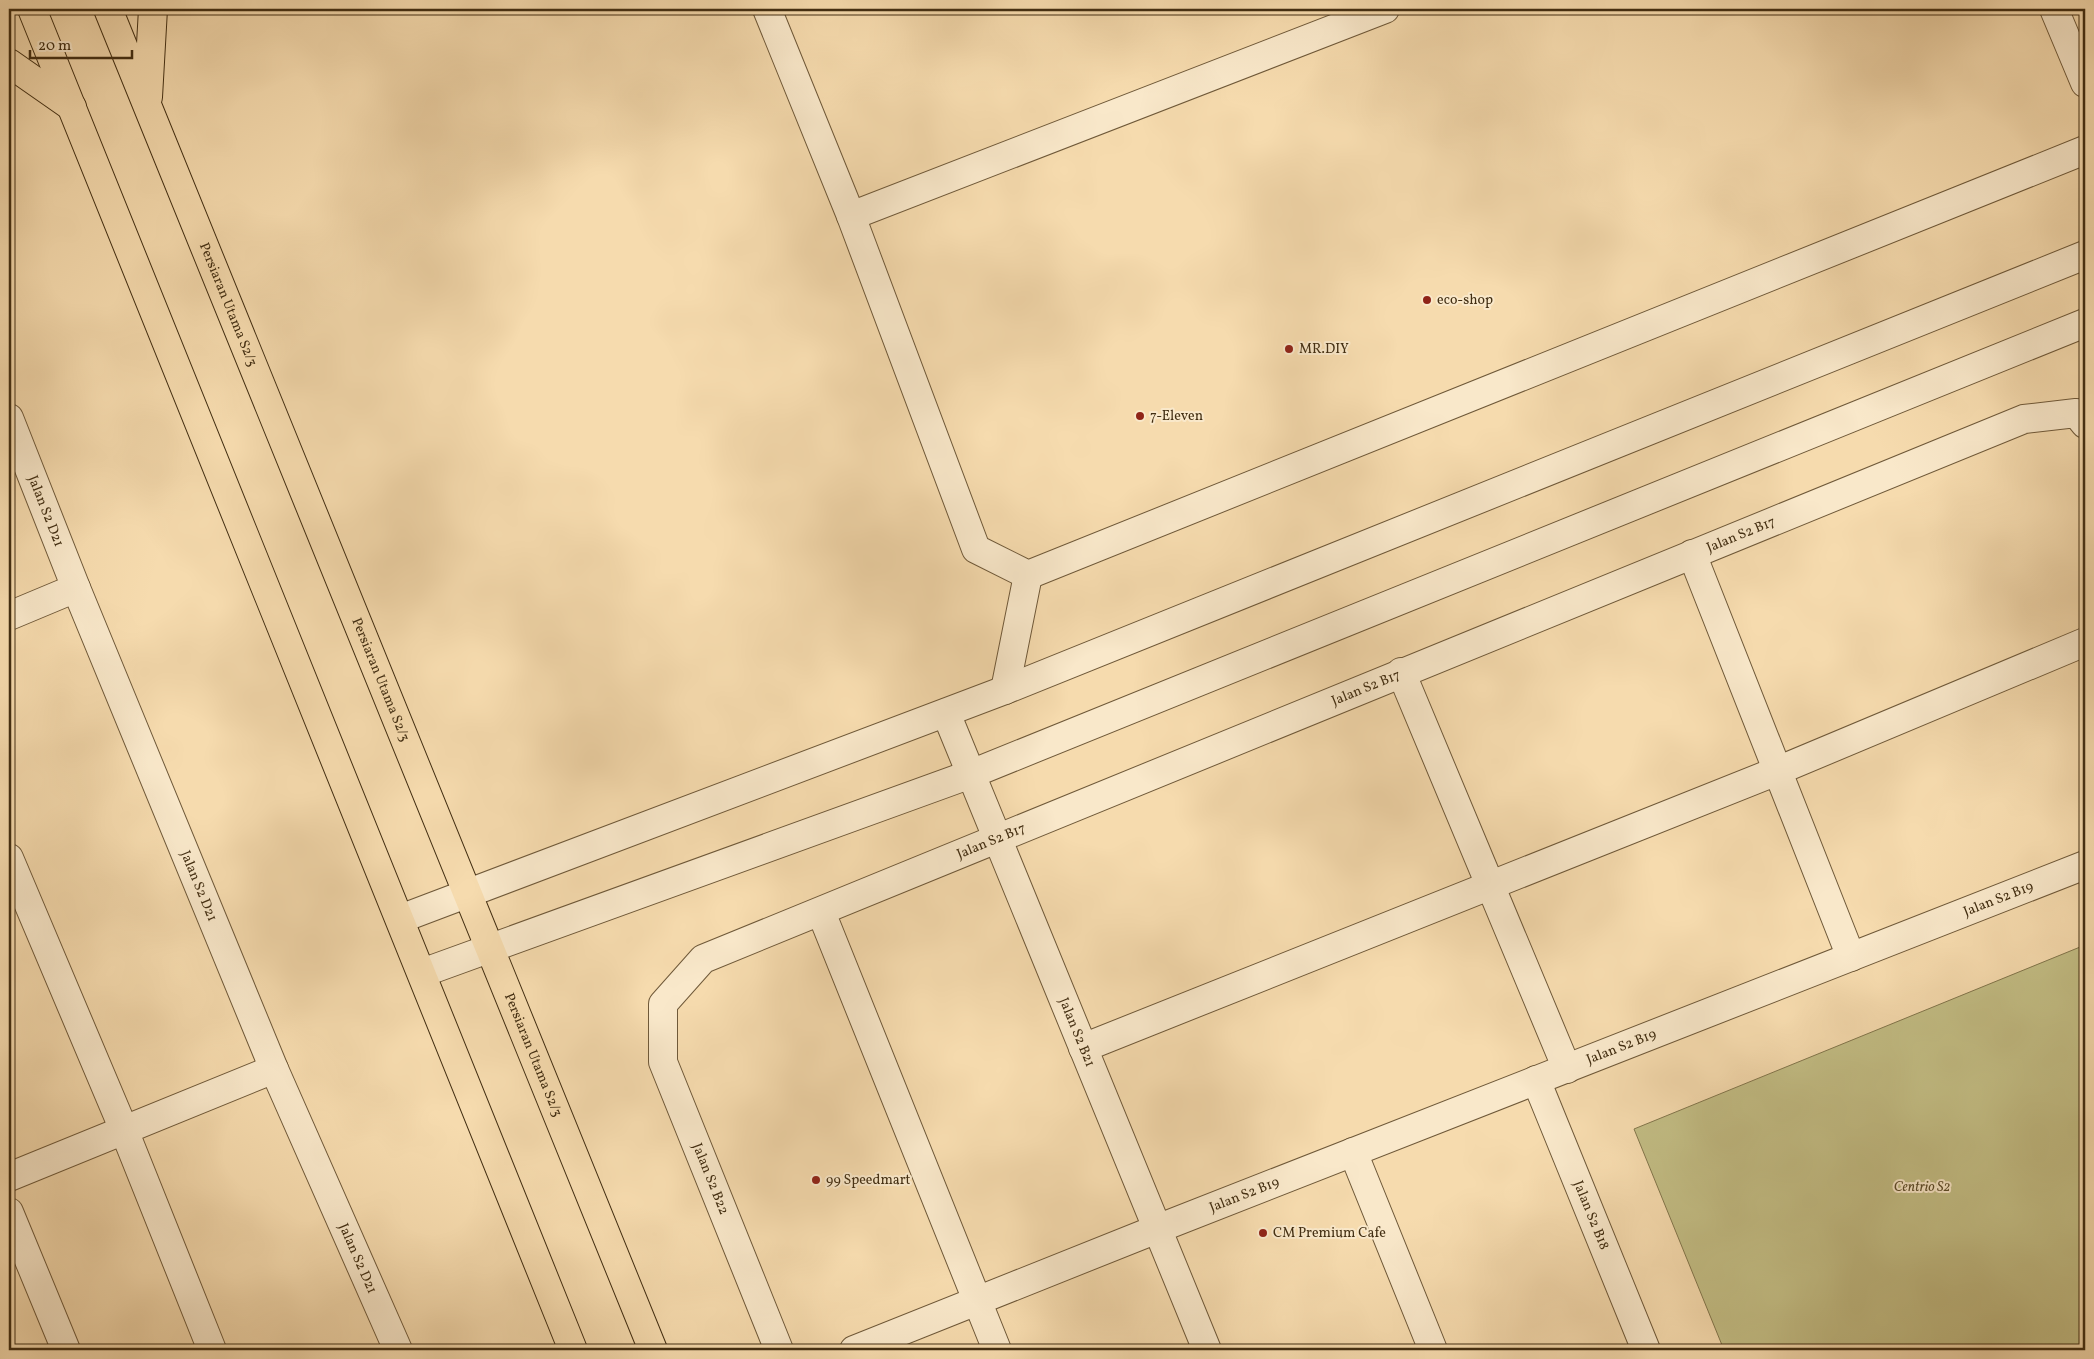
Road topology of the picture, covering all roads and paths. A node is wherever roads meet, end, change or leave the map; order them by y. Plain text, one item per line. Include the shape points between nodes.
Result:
1 (32, 9) edge
2 (108, 9) edge
3 (153, 9) edge
4 (767, 9) edge
5 (1385, 9) edge
6 (2054, 9) edge
7 (9, 64) edge
8 (2085, 83) edge
9 (72, 106) junction
10 (148, 106) junction
11 (2085, 150) edge
12 (851, 216) junction
13 (2085, 255) edge
14 (2085, 323) edge
15 (9, 418) edge
16 (2085, 424) edge
17 (1692, 554) junction
18 (1028, 575) junction
19 (76, 588) junction
20 (9, 616) edge
21 (2085, 642) edge
22 (1401, 672) junction
23 (1005, 690) junction
24 (946, 713) junction
25 (1777, 771) junction
26 (971, 774) junction
27 (997, 839) junction
28 (9, 858) edge
29 (2085, 865) edge
30 (1490, 886) junction
31 (469, 894) junction
32 (821, 912) junction
33 (400, 919) junction
34 (490, 948) junction
35 (1851, 957) junction
36 (422, 973) junction
37 (663, 1004) joint
38 (1083, 1048) junction
39 (274, 1069) junction
40 (1566, 1069) junction
41 (1536, 1080) junction
42 (124, 1130) junction
43 (1353, 1152) junction
44 (9, 1177) edge
45 (9, 1212) edge
46 (1157, 1229) junction
47 (977, 1302) junction
48 (66, 1350) edge
49 (212, 1350) edge
50 (398, 1350) edge
51 (574, 1350) edge
52 (653, 1350) edge
53 (779, 1350) edge
54 (854, 1350) edge
55 (997, 1350) edge
56 (1207, 1350) edge
57 (1433, 1350) edge
58 (1646, 1350) edge

1 - 9 main road
2 - 10 main road, Persiaran Utama S2/3
3 - 10 main road
4 - 12 street
5 - 12 street
6 - 8 street
7 - 9 main road
9 - 33 main road
10 - 31 main road, Persiaran Utama S2/3
11 - 18 street
12 - 18 street via 976,550
13 - 23 street
14 - 26 street
15 - 19 street, Jalan S2 D21
16 - 17 street, Jalan S2 B17 via 2076,413 2024,419
17 - 22 street, Jalan S2 B17
17 - 25 street
18 - 23 street
19 - 20 street
19 - 39 street, Jalan S2 D21
21 - 25 street
22 - 27 street, Jalan S2 B17
22 - 30 street
23 - 24 street
24 - 26 street, Jalan S2 B21
24 - 31 street
25 - 30 street
25 - 35 street
26 - 27 street, Jalan S2 B21
26 - 34 street
27 - 32 street, Jalan S2 B17
27 - 38 street, Jalan S2 B21
28 - 42 street
29 - 35 street, Jalan S2 B19
30 - 38 street
30 - 40 street
31 - 33 street
31 - 34 main road, Persiaran Utama S2/3
32 - 37 street, Jalan S2 B17 via 703,959
32 - 47 street
33 - 36 main road
34 - 36 street
34 - 52 main road, Persiaran Utama S2/3
35 - 40 street, Jalan S2 B19
36 - 51 main road
37 - 53 street, Jalan S2 B22 via 663,1062
38 - 46 street, Jalan S2 B21
39 - 42 street
39 - 50 street, Jalan S2 D21
40 - 41 street, Jalan S2 B19
41 - 43 street, Jalan S2 B19
41 - 58 street, Jalan S2 B18
42 - 44 street
42 - 49 street
43 - 46 street, Jalan S2 B19
43 - 57 street
45 - 48 street
46 - 47 street, Jalan S2 B19
46 - 56 street, Jalan S2 B21
47 - 54 street, Jalan S2 B19
47 - 55 street

